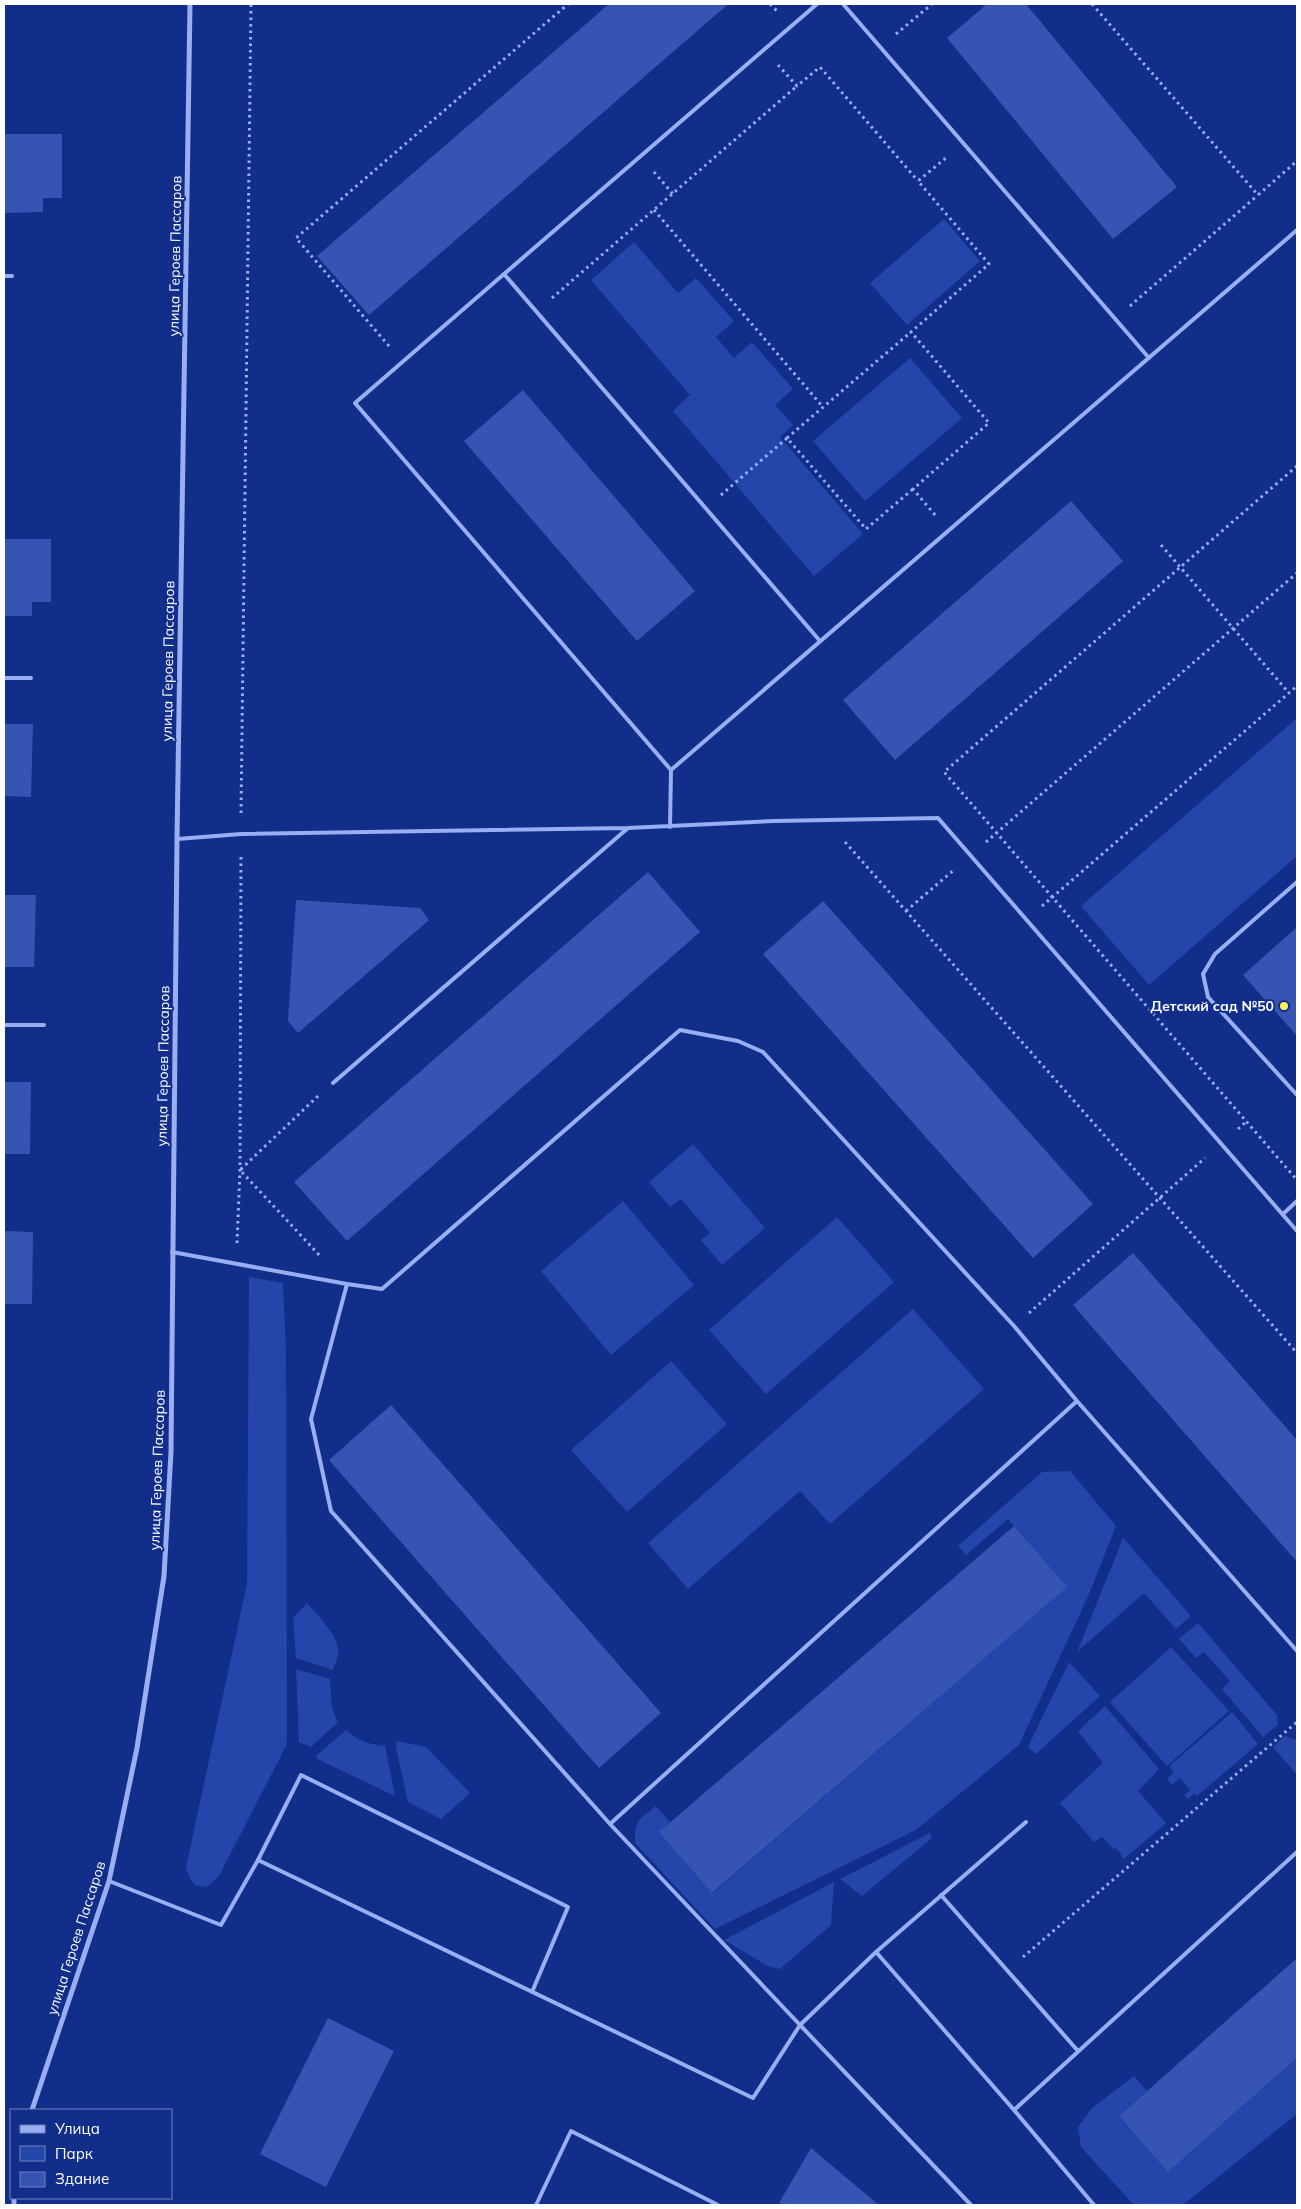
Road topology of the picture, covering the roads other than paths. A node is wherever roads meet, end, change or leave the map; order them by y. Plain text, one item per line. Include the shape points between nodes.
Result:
1 (190, 4) edge
2 (818, 4) edge
3 (843, 4) edge
4 (1297, 230) edge
5 (504, 274) junction
6 (4, 276) edge
7 (12, 276) dead end
8 (1148, 358) junction
9 (820, 641) junction
10 (4, 678) edge
11 (31, 678) dead end
12 (671, 770) junction
13 (670, 827) junction
14 (628, 828) junction
15 (176, 839) junction
16 (1297, 882) edge
17 (4, 1024) edge
18 (44, 1025) dead end
19 (333, 1083) road end
20 (1297, 1094) edge
21 (1297, 1201) edge
22 (1282, 1214) junction
23 (1297, 1231) edge
24 (172, 1252) junction
25 (347, 1284) junction
26 (1077, 1401) junction
27 (1297, 1651) edge
28 (1026, 1822) dead end
29 (610, 1824) junction
30 (1297, 1852) edge
31 (258, 1860) junction
32 (109, 1881) junction
33 (941, 1895) junction
34 (876, 1952) junction
35 (532, 1992) junction
36 (800, 2025) junction
37 (1078, 2052) junction
38 (32, 2109) edge
39 (1014, 2110) junction
40 (536, 2205) edge
41 (718, 2205) edge
42 (971, 2205) edge
43 (1094, 2205) edge

1 - 15 street, улица Героев Пассаров
2 - 5 lane
3 - 8 lane
4 - 8 lane
5 - 9 lane
5 - 12 lane via 355,403
6 - 7 lane
8 - 9 lane
9 - 12 lane
10 - 11 lane
12 - 13 lane
13 - 14 lane
13 - 22 lane via 938,818
14 - 15 lane via 241,834
14 - 19 lane
15 - 24 street, улица Героев Пассаров
16 - 20 lane via 1215,954 1203,974 1208,997
17 - 18 lane
21 - 22 lane
22 - 23 lane
24 - 25 lane
24 - 32 street, улица Героев Пассаров via 170,1452 164,1576 137,1748
25 - 26 lane via 382,1289 680,1030 738,1041 763,1052 1014,1326
25 - 29 lane via 311,1419 331,1511
26 - 27 lane
26 - 29 lane
28 - 33 lane
29 - 36 lane
30 - 37 lane
31 - 32 lane via 221,1925
31 - 35 lane
31 - 35 lane via 301,1775 568,1906
32 - 38 street, улица Героев Пассаров
33 - 34 lane
33 - 37 lane
34 - 36 lane
34 - 39 lane
35 - 36 lane via 753,2098
36 - 42 lane
37 - 39 lane
39 - 43 lane
40 - 41 lane via 571,2131

